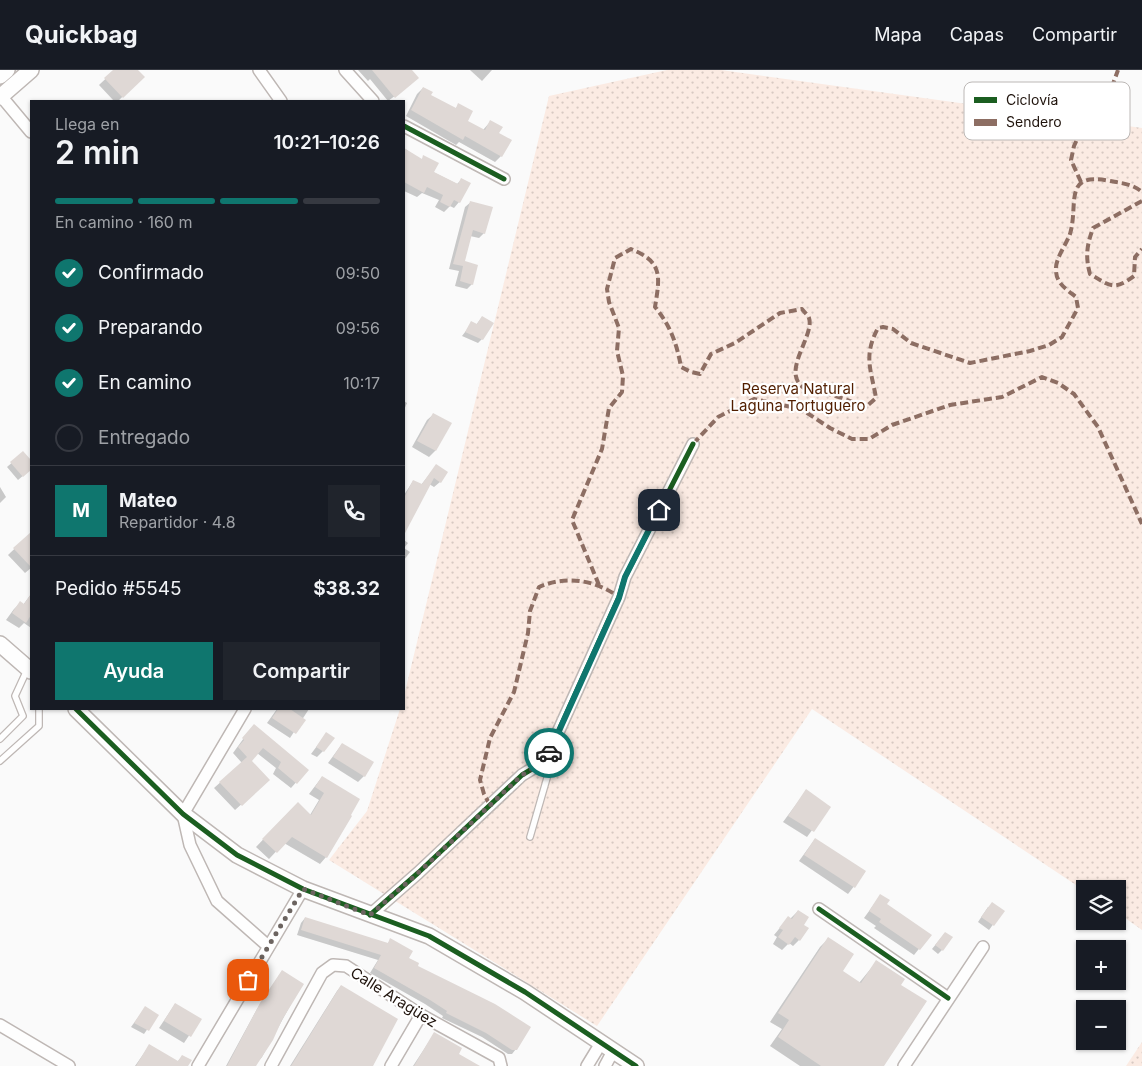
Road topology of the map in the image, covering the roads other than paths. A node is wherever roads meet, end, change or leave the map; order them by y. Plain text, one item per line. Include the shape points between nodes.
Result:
1 (7, 70) edge
2 (32, 70) edge
3 (259, 70) edge
4 (345, 70) edge
5 (0, 76) edge
6 (0, 97) edge
7 (280, 100) edge
8 (372, 100) edge
9 (405, 127) edge
10 (30, 131) edge
11 (504, 179) dead end
12 (693, 444) dead end
13 (0, 644) edge
14 (29, 670) edge
15 (39, 710) edge
16 (77, 710) edge
17 (244, 710) edge
18 (0, 739) edge
19 (0, 761) edge
20 (545, 761) junction
21 (183, 814) junction
22 (530, 837) dead end
23 (303, 889) junction
24 (820, 910) dead end
25 (370, 915) junction
26 (268, 946) junction
27 (983, 947) dead end
28 (948, 998) junction
29 (421, 1015) junction
30 (0, 1025) edge
31 (607, 1047) junction
32 (69, 1066) edge
33 (198, 1066) edge
34 (271, 1066) edge
35 (391, 1066) edge
36 (501, 1066) edge
37 (587, 1066) edge
38 (604, 1066) edge
39 (636, 1066) edge
40 (904, 1066) edge

1 - 5 street
2 - 6 street
3 - 7 street
4 - 8 street
6 - 10 street
9 - 11 street
12 - 20 street via 625,577 619,598
13 - 14 street
14 - 18 lane via 15,696 23,716
15 - 19 lane via 39,726
16 - 21 street
17 - 21 street
20 - 22 lane via 547,778
20 - 25 street via 522,775
21 - 23 street via 237,855
21 - 26 street via 190,845 217,901
23 - 25 street
23 - 26 street
24 - 28 street
25 - 31 street via 429,936 473,960
26 - 33 street
27 - 28 street
28 - 40 street
29 - 34 street, Calle Aragüez via 346,966 333,965 322,973
29 - 35 street
29 - 36 street, Calle Aragüez via 499,1058
30 - 32 street
31 - 37 street
31 - 38 street
31 - 39 street

